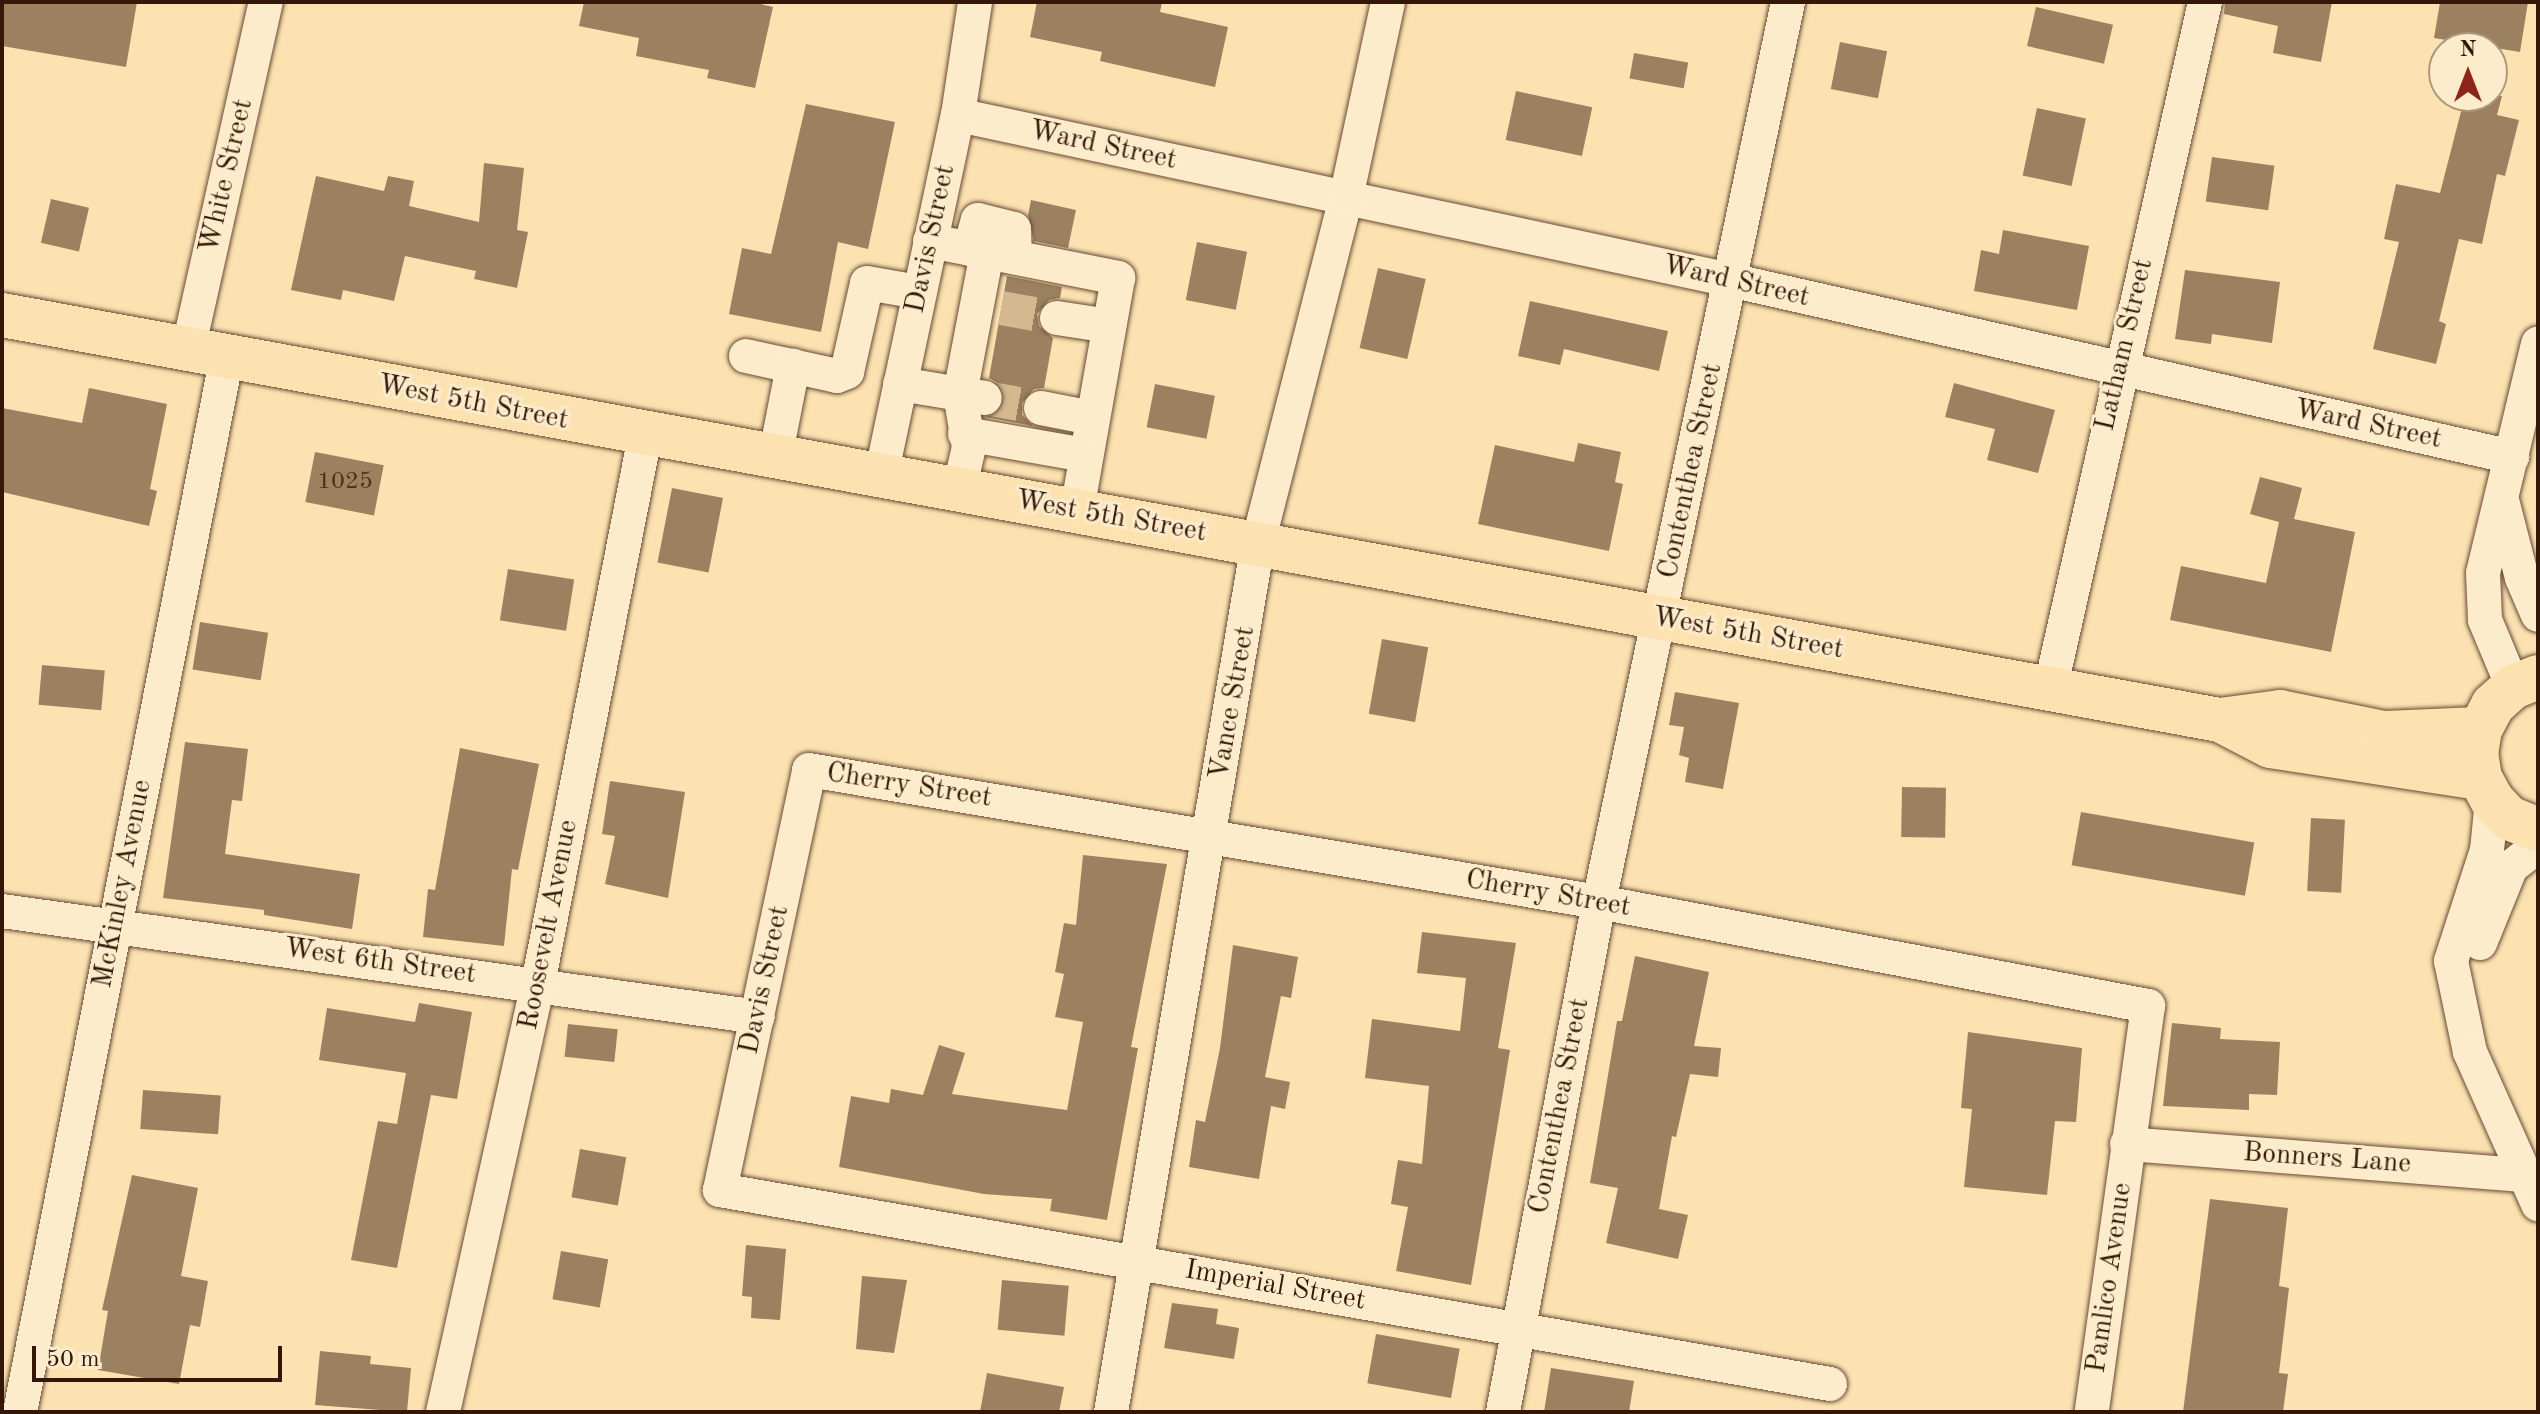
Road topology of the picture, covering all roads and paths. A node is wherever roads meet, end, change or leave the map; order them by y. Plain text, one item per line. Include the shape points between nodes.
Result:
1 (266, 2) edge
2 (975, 2) edge
3 (1388, 2) edge
4 (1788, 2) edge
5 (2205, 2) edge
6 (958, 115) junction
7 (1346, 198) junction
8 (930, 241) junction
9 (991, 253) junction
10 (1730, 280) junction
11 (918, 292) junction
12 (2, 315) edge
13 (1057, 318) tunnel mouth
14 (1109, 326) junction
15 (2538, 344) edge
16 (208, 353) junction
17 (852, 353) junction
18 (746, 356) dead end
19 (793, 366) junction
20 (2119, 371) junction
21 (902, 374) junction
22 (972, 396) junction
23 (1041, 408) tunnel mouth
24 (1092, 418) junction
25 (965, 434) junction
26 (645, 436) junction
27 (1085, 455) junction
28 (2512, 457) junction
29 (775, 458) junction
30 (881, 476) junction
31 (959, 490) junction
32 (2502, 500) junction
33 (1077, 511) junction
34 (1258, 543) junction
35 (2538, 615) edge
36 (1661, 618) junction
37 (2526, 682) edge
38 (2050, 690) junction
39 (2220, 720) junction
40 (2480, 729) junction
41 (809, 770) joint
42 (2486, 789) junction
43 (2538, 830) edge
44 (1210, 835) junction
45 (2538, 846) edge
46 (1599, 902) junction
47 (2, 911) edge
48 (115, 926) junction
49 (538, 984) junction
50 (2457, 994) junction
51 (758, 1017) junction
52 (2127, 1144) junction
53 (2534, 1184) edge
54 (720, 1190) joint
55 (1140, 1263) junction
56 (1518, 1327) junction
57 (1830, 1384) dead end
58 (20, 1412) edge
59 (443, 1412) edge
60 (1111, 1412) edge
61 (1503, 1412) edge
62 (2092, 1412) edge

1 - 16 street, White Street
2 - 6 street, Davis Street
3 - 7 street, Vance Street
4 - 10 street, Contenthea Street
5 - 20 street, Latham Street
6 - 7 street, Ward Street
6 - 8 street, Davis Street
7 - 10 street, Ward Street
7 - 34 street, Vance Street
8 - 9 street
8 - 11 street, Davis Street
9 - 14 street via 1118,278
9 - 22 street via 989,306
10 - 20 street, Ward Street
10 - 36 street, Contenthea Street
11 - 17 street via 867,283
11 - 21 street, Davis Street
12 - 16 main road, West 5th Street
13 - 14 street
14 - 24 street
15 - 28 street
16 - 26 main road, West 5th Street
16 - 48 street, McKinley Avenue
17 - 19 street via 847,372 837,376
17 - 21 street
18 - 19 street
19 - 29 street
20 - 28 street, Ward Street
20 - 38 street, Latham Street
21 - 22 street
21 - 30 street, Davis Street
22 - 25 street
23 - 24 street
24 - 27 street
25 - 27 street
25 - 31 street via 969,447
26 - 29 main road, West 5th Street
26 - 49 street, Roosevelt Avenue
27 - 33 street
28 - 32 street
29 - 30 main road, West 5th Street
30 - 31 main road, West 5th Street
31 - 33 main road, West 5th Street
32 - 35 street via 2522,578
32 - 37 street via 2483,573 2485,620
33 - 34 main road, West 5th Street
34 - 36 main road, West 5th Street
34 - 44 street, Vance Street
36 - 38 main road, West 5th Street
36 - 46 street, Contenthea Street
37 - 40 main road via 2493,705
38 - 39 main road, West 5th Street
39 - 40 main road, West 5th Street via 2280,712 2384,733
39 - 42 main road, West 5th Street via 2270,746
40 - 42 main road
41 - 44 street, Cherry Street
41 - 51 street, Davis Street
42 - 43 main road via 2509,818
42 - 50 street via 2487,850 2451,961
44 - 46 street, Cherry Street
44 - 55 street, Vance Street
45 - 50 street via 2511,867 2473,968
46 - 52 street, Cherry Street via 2148,1006
46 - 56 street, Contenthea Street
47 - 48 street, West 6th Street
48 - 49 street, West 6th Street
48 - 58 street, McKinley Avenue
49 - 51 street, West 6th Street
49 - 59 street, Roosevelt Avenue
50 - 53 street via 2470,1052
51 - 54 street, Davis Street
52 - 53 street, Bonners Lane
52 - 62 street, Pamlico Avenue
54 - 55 street, Imperial Street
55 - 56 street, Imperial Street
55 - 60 street, Vance Street
56 - 57 street, Imperial Street
56 - 61 street, Contenthea Street

